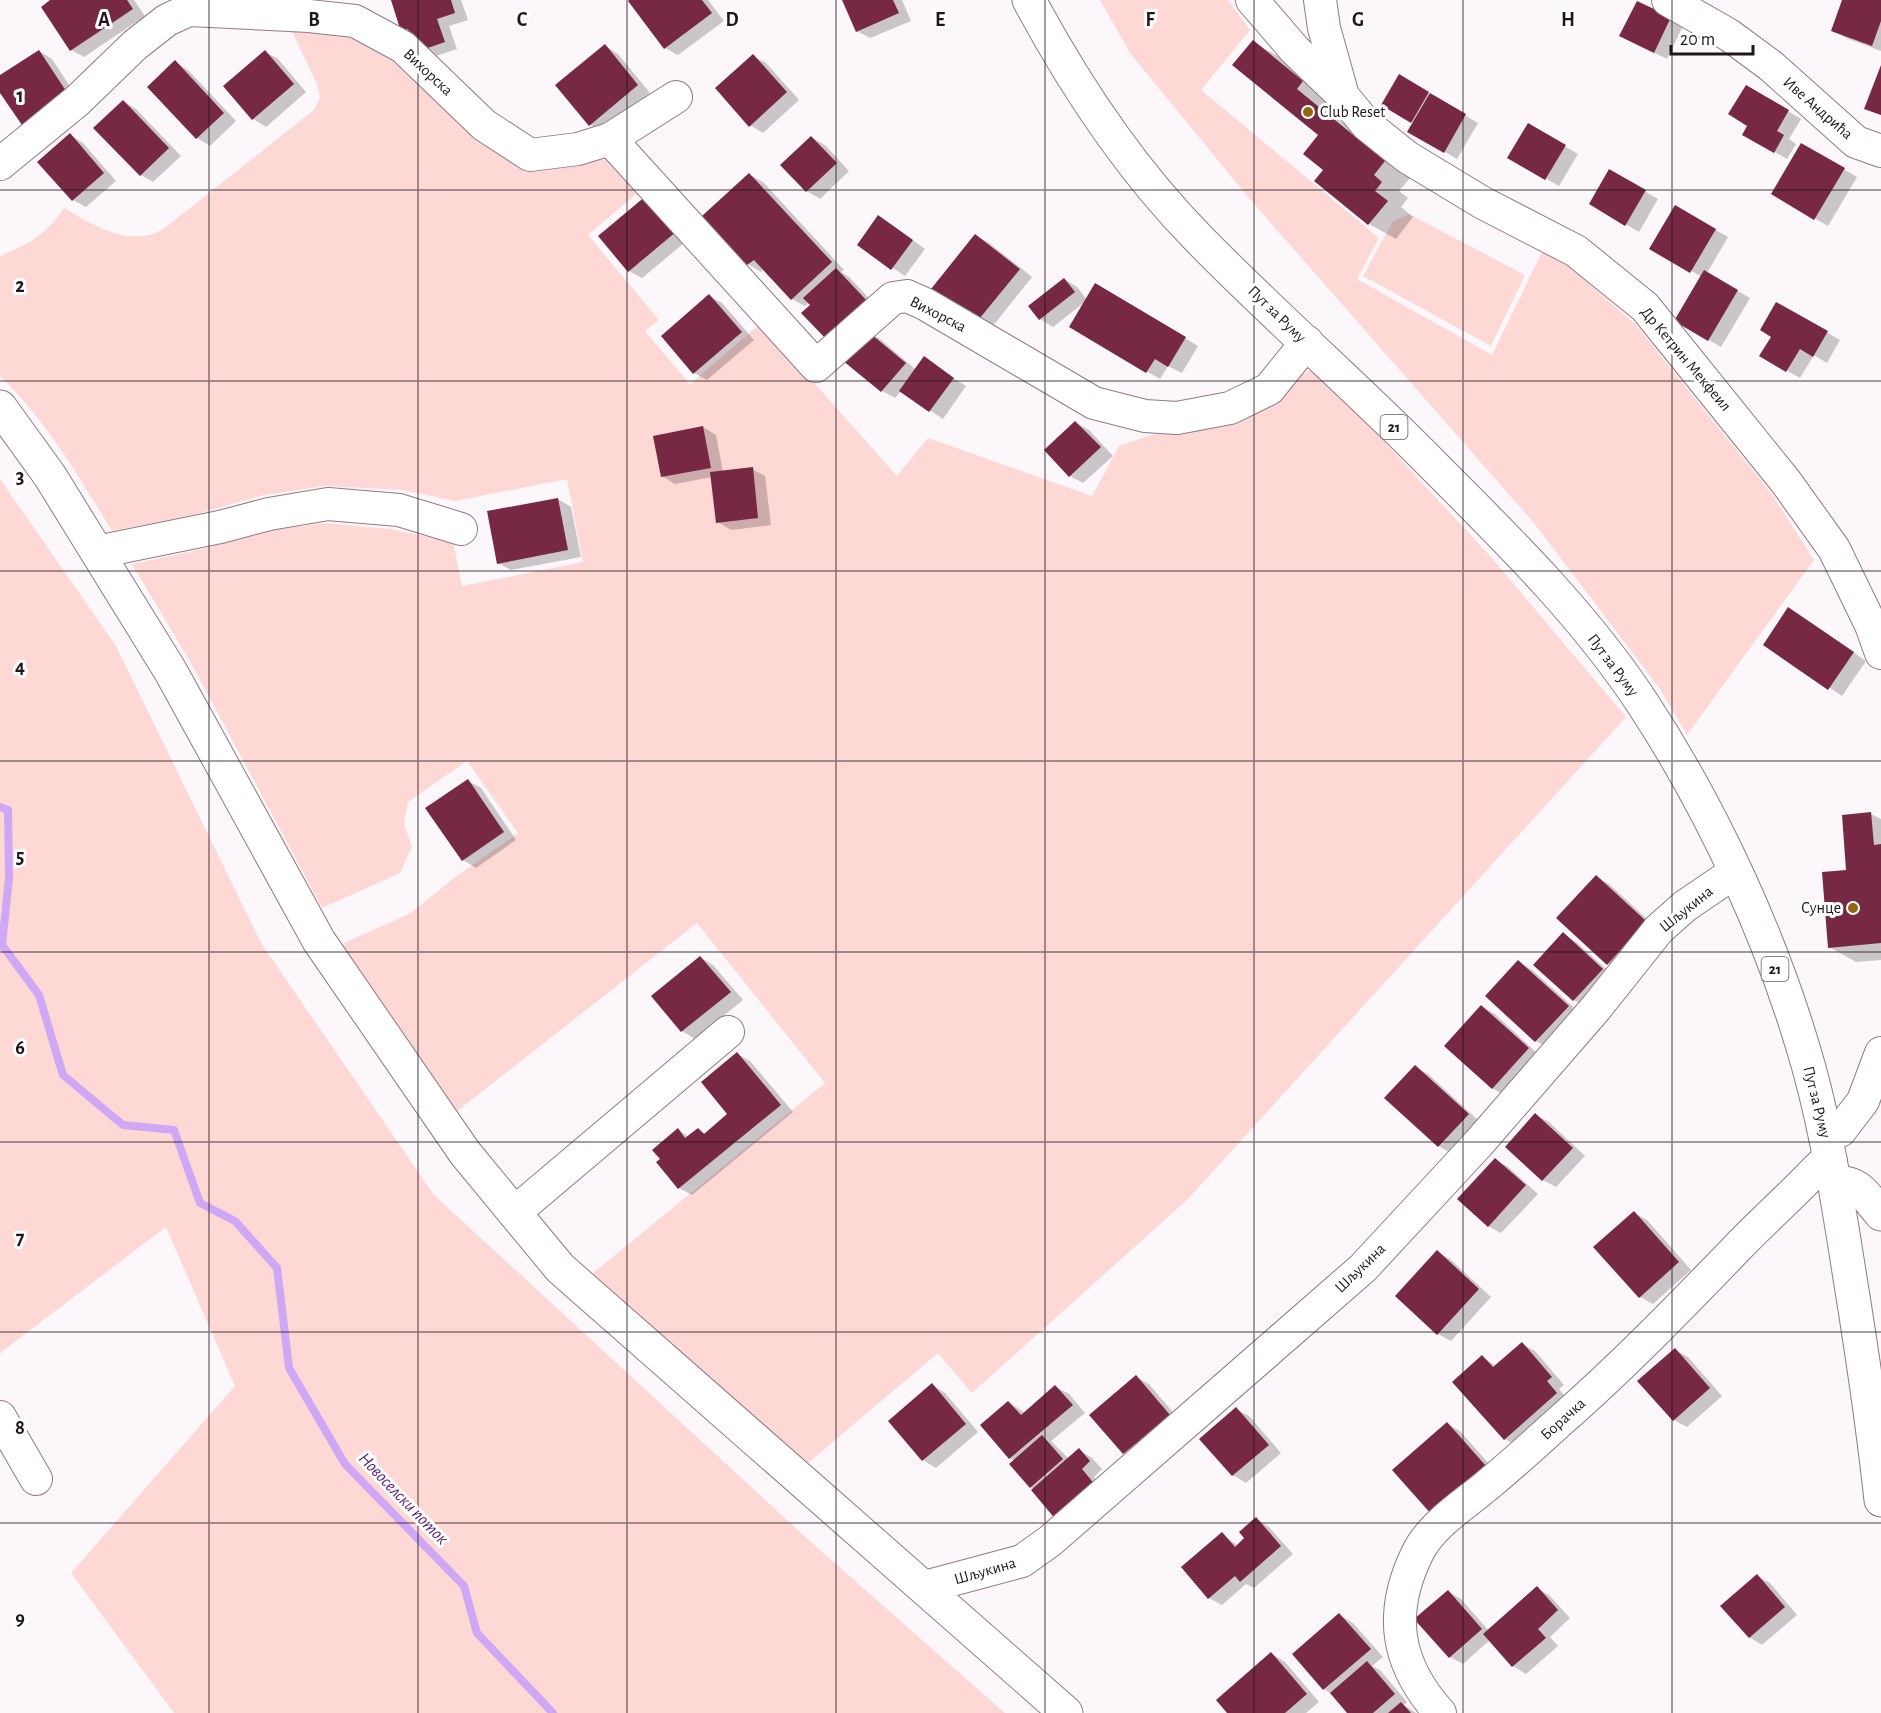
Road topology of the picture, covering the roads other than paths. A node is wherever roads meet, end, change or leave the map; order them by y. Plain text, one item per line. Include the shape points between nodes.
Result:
1 (1029, 0) edge
2 (1252, 0) edge
3 (1320, 0) edge
4 (1668, 0) edge
5 (301, 7) edge
6 (1343, 96) junction
7 (676, 97) dead end
8 (610, 139) junction
9 (1881, 150) edge
10 (0, 164) edge
11 (1307, 342) junction
12 (0, 407) edge
13 (461, 529) dead end
14 (97, 552) junction
15 (1881, 653) edge
16 (1735, 872) junction
17 (728, 1032) dead end
18 (1881, 1053) edge
19 (1830, 1160) junction
20 (514, 1213) junction
21 (1881, 1214) edge
22 (0, 1417) edge
23 (36, 1479) dead end
24 (1881, 1500) edge
25 (925, 1587) junction
26 (1066, 1713) edge
27 (1440, 1713) edge

1 - 11 main road, Пут за Руму / 21 via 1089,102 1141,172 1197,237
2 - 6 street via 1295,50
3 - 6 street, Др Кетрин Мекфеил
4 - 9 street, Иве Андрића via 1729,35 1771,66 1844,134
5 - 8 street, Вихорска via 355,21 403,47 484,125 530,155 578,149
5 - 10 street, Вихорска via 189,10 167,20
6 - 15 street, Др Кетрин Мекфеил via 1367,125 1407,158 1575,251 1645,307 1779,473 1834,549
7 - 8 street, Вихорска
8 - 11 street, Вихорска via 816,366 893,298 907,296 1094,403 1145,416 1177,418 1230,408 1269,388
11 - 16 main road, Пут за Руму / 21 via 1497,529 1601,646 1643,704
12 - 14 main road via 50,476
13 - 14 street via 399,510 328,504
14 - 20 main road via 171,672 319,941 465,1153
16 - 19 main road, Пут за Руму / 21 via 1785,992 1809,1068
16 - 25 street, Шљукина via 1659,929 1485,1136 1362,1268 1050,1541 1022,1560
17 - 20 street
18 - 19 street, Борачка via 1863,1101 1840,1131
19 - 21 main road
19 - 24 main road, Пут за Руму / 21 via 1872,1414
19 - 27 street, Борачка via 1821,1164 1643,1345 1436,1528 1418,1551 1404,1583 1400,1636 1406,1661
20 - 25 main road via 560,1268
22 - 23 street
25 - 26 main road

